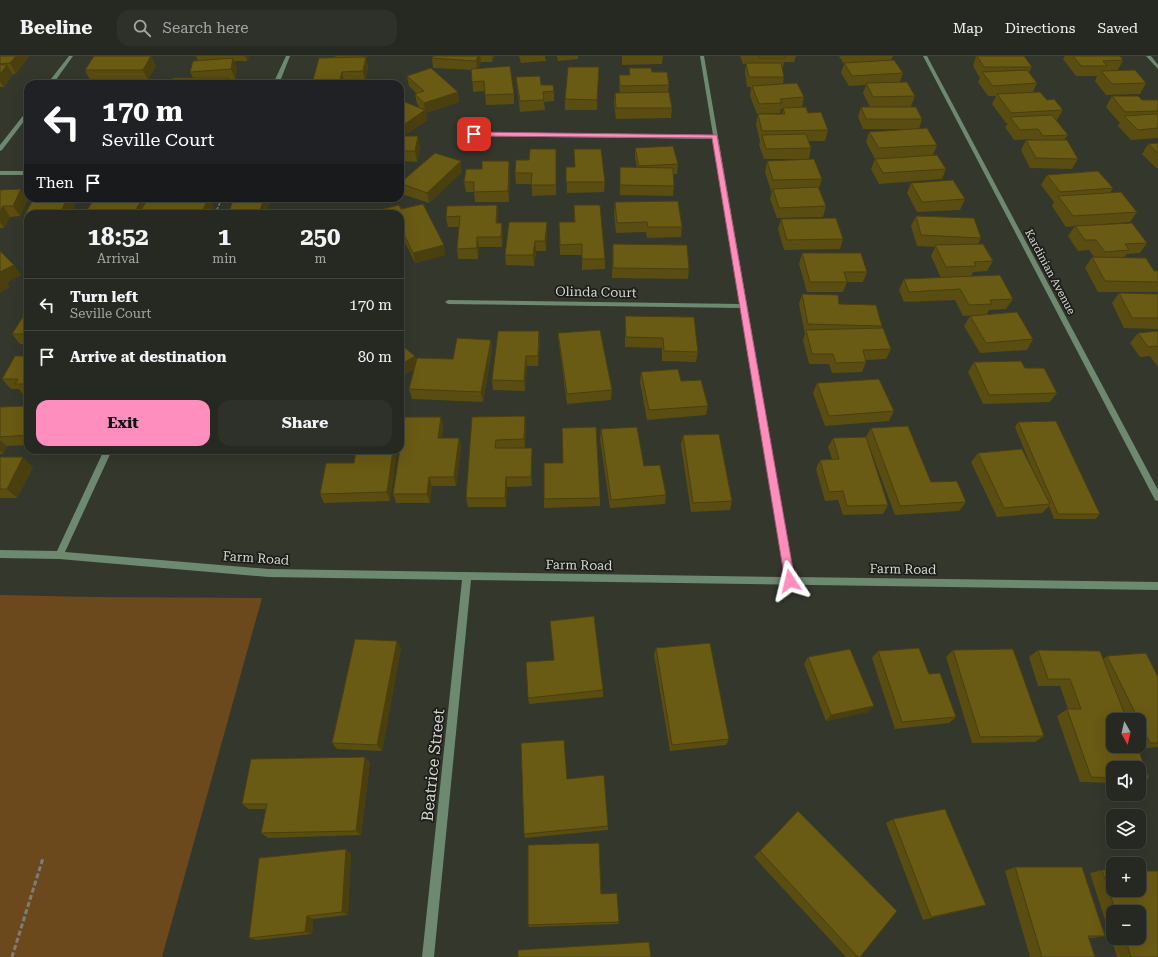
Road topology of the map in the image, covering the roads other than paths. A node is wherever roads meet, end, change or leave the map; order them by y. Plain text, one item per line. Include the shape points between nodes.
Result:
1 (72, 56) edge
2 (288, 56) edge
3 (702, 56) edge
4 (925, 56) edge
5 (1148, 56) edge
6 (1158, 68) edge
7 (53, 80) edge
8 (278, 80) edge
9 (24, 118) edge
10 (474, 134) dead end
11 (714, 136) junction
12 (0, 150) edge
13 (0, 173) edge
14 (24, 173) edge
15 (448, 302) dead end
16 (743, 306) junction
17 (106, 454) edge
18 (1158, 498) edge
19 (0, 554) edge
20 (59, 555) junction
21 (467, 576) junction
22 (790, 581) junction
23 (1158, 586) edge
24 (428, 957) edge

1 - 7 street
2 - 8 street
3 - 11 street
4 - 18 street, Kardinian Avenue
5 - 6 street
9 - 12 street
10 - 11 street
11 - 16 street
13 - 14 street
15 - 16 street, Olinda Court
16 - 22 street
17 - 20 street
19 - 20 street, Farm Road
20 - 21 street, Farm Road via 269,573
21 - 22 street, Farm Road
21 - 24 street, Beatrice Street
22 - 23 street, Farm Road

